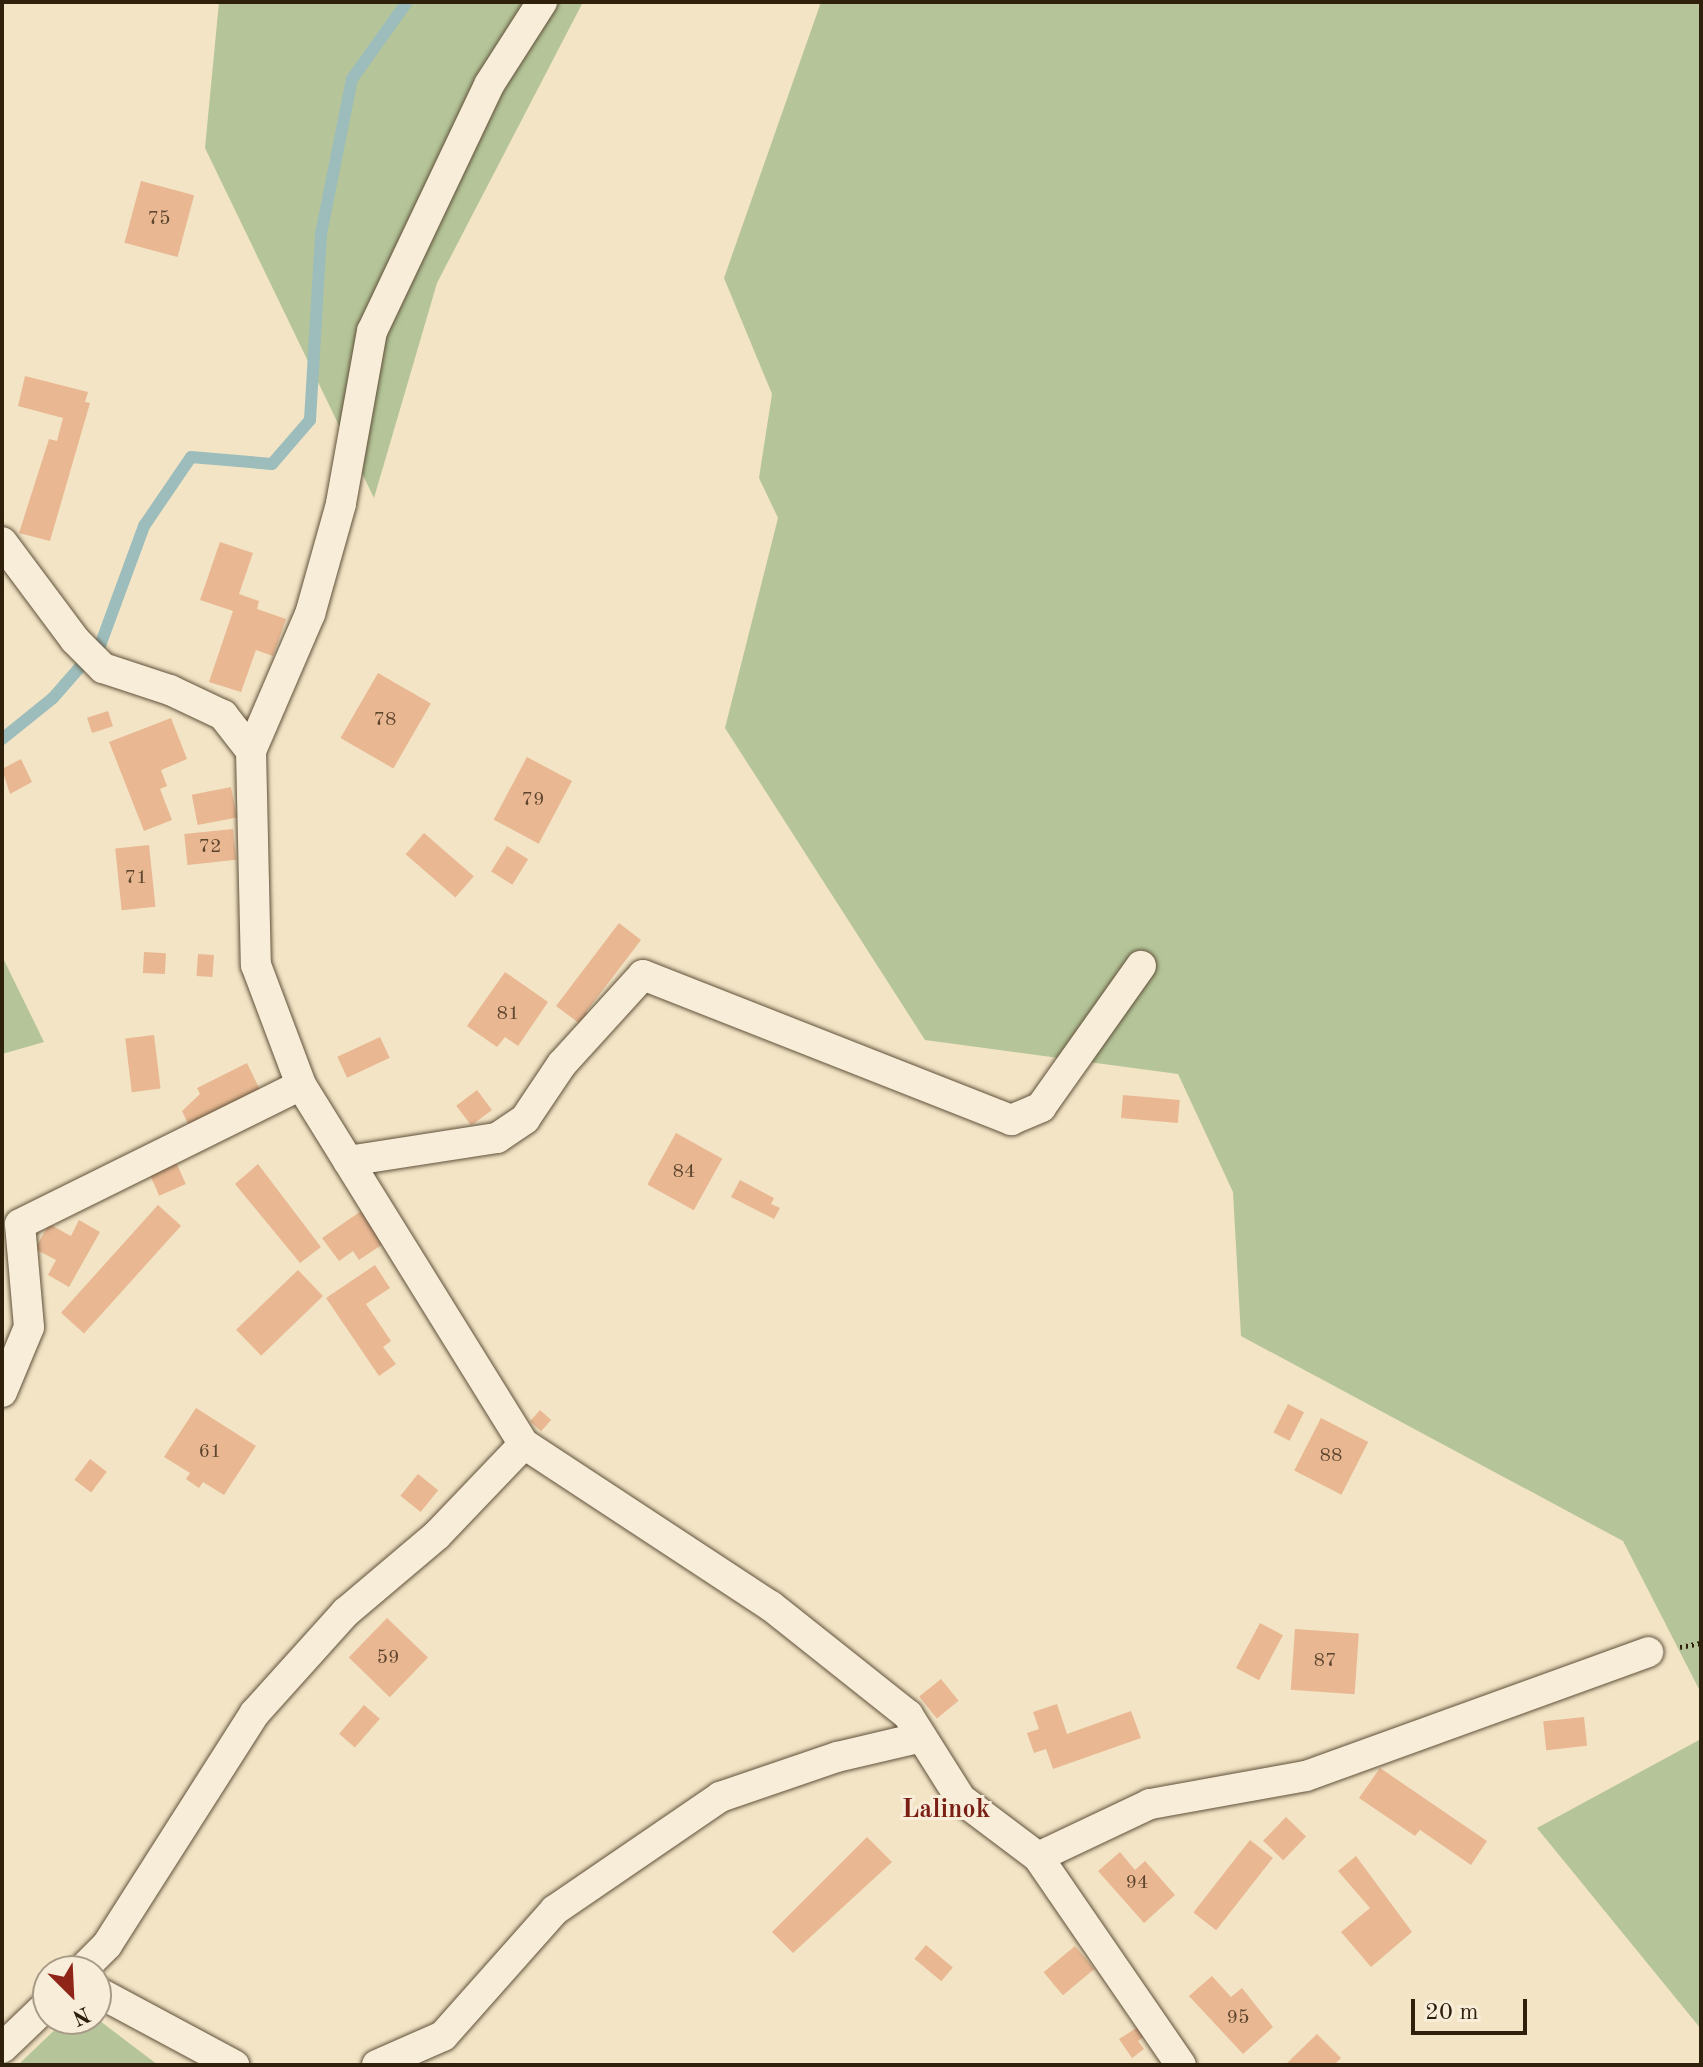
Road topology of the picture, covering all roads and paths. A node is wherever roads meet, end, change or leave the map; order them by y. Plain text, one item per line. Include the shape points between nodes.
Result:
1 (542, 2) edge
2 (2, 542) edge
3 (251, 751) junction
4 (1141, 966) dead end
5 (301, 1085) junction
6 (348, 1161) junction
7 (2, 1392) edge
8 (524, 1444) junction
9 (1648, 1652) dead end
10 (922, 1737) junction
11 (1038, 1857) junction
12 (97, 1955) edge
13 (112, 2000) edge
14 (32, 2019) edge
15 (2, 2048) edge
16 (234, 2065) edge
17 (377, 2065) edge
18 (1181, 2065) edge

1 - 3 street via 489,85 372,331 341,504 310,614
2 - 3 street via 75,640 103,668 223,715
3 - 5 street via 256,965
4 - 6 street via 1041,1107 1011,1120 643,975 562,1064 525,1119 497,1138
5 - 6 street
5 - 7 street via 20,1224 29,1327
6 - 8 street
8 - 10 street via 771,1606 908,1715
8 - 12 street via 437,1535 346,1612 255,1713
9 - 11 street via 1306,1776 1150,1804
10 - 11 street via 961,1799
10 - 17 street via 837,1757 720,1797 555,1910 443,2036
11 - 18 street
13 - 16 street
14 - 15 street

